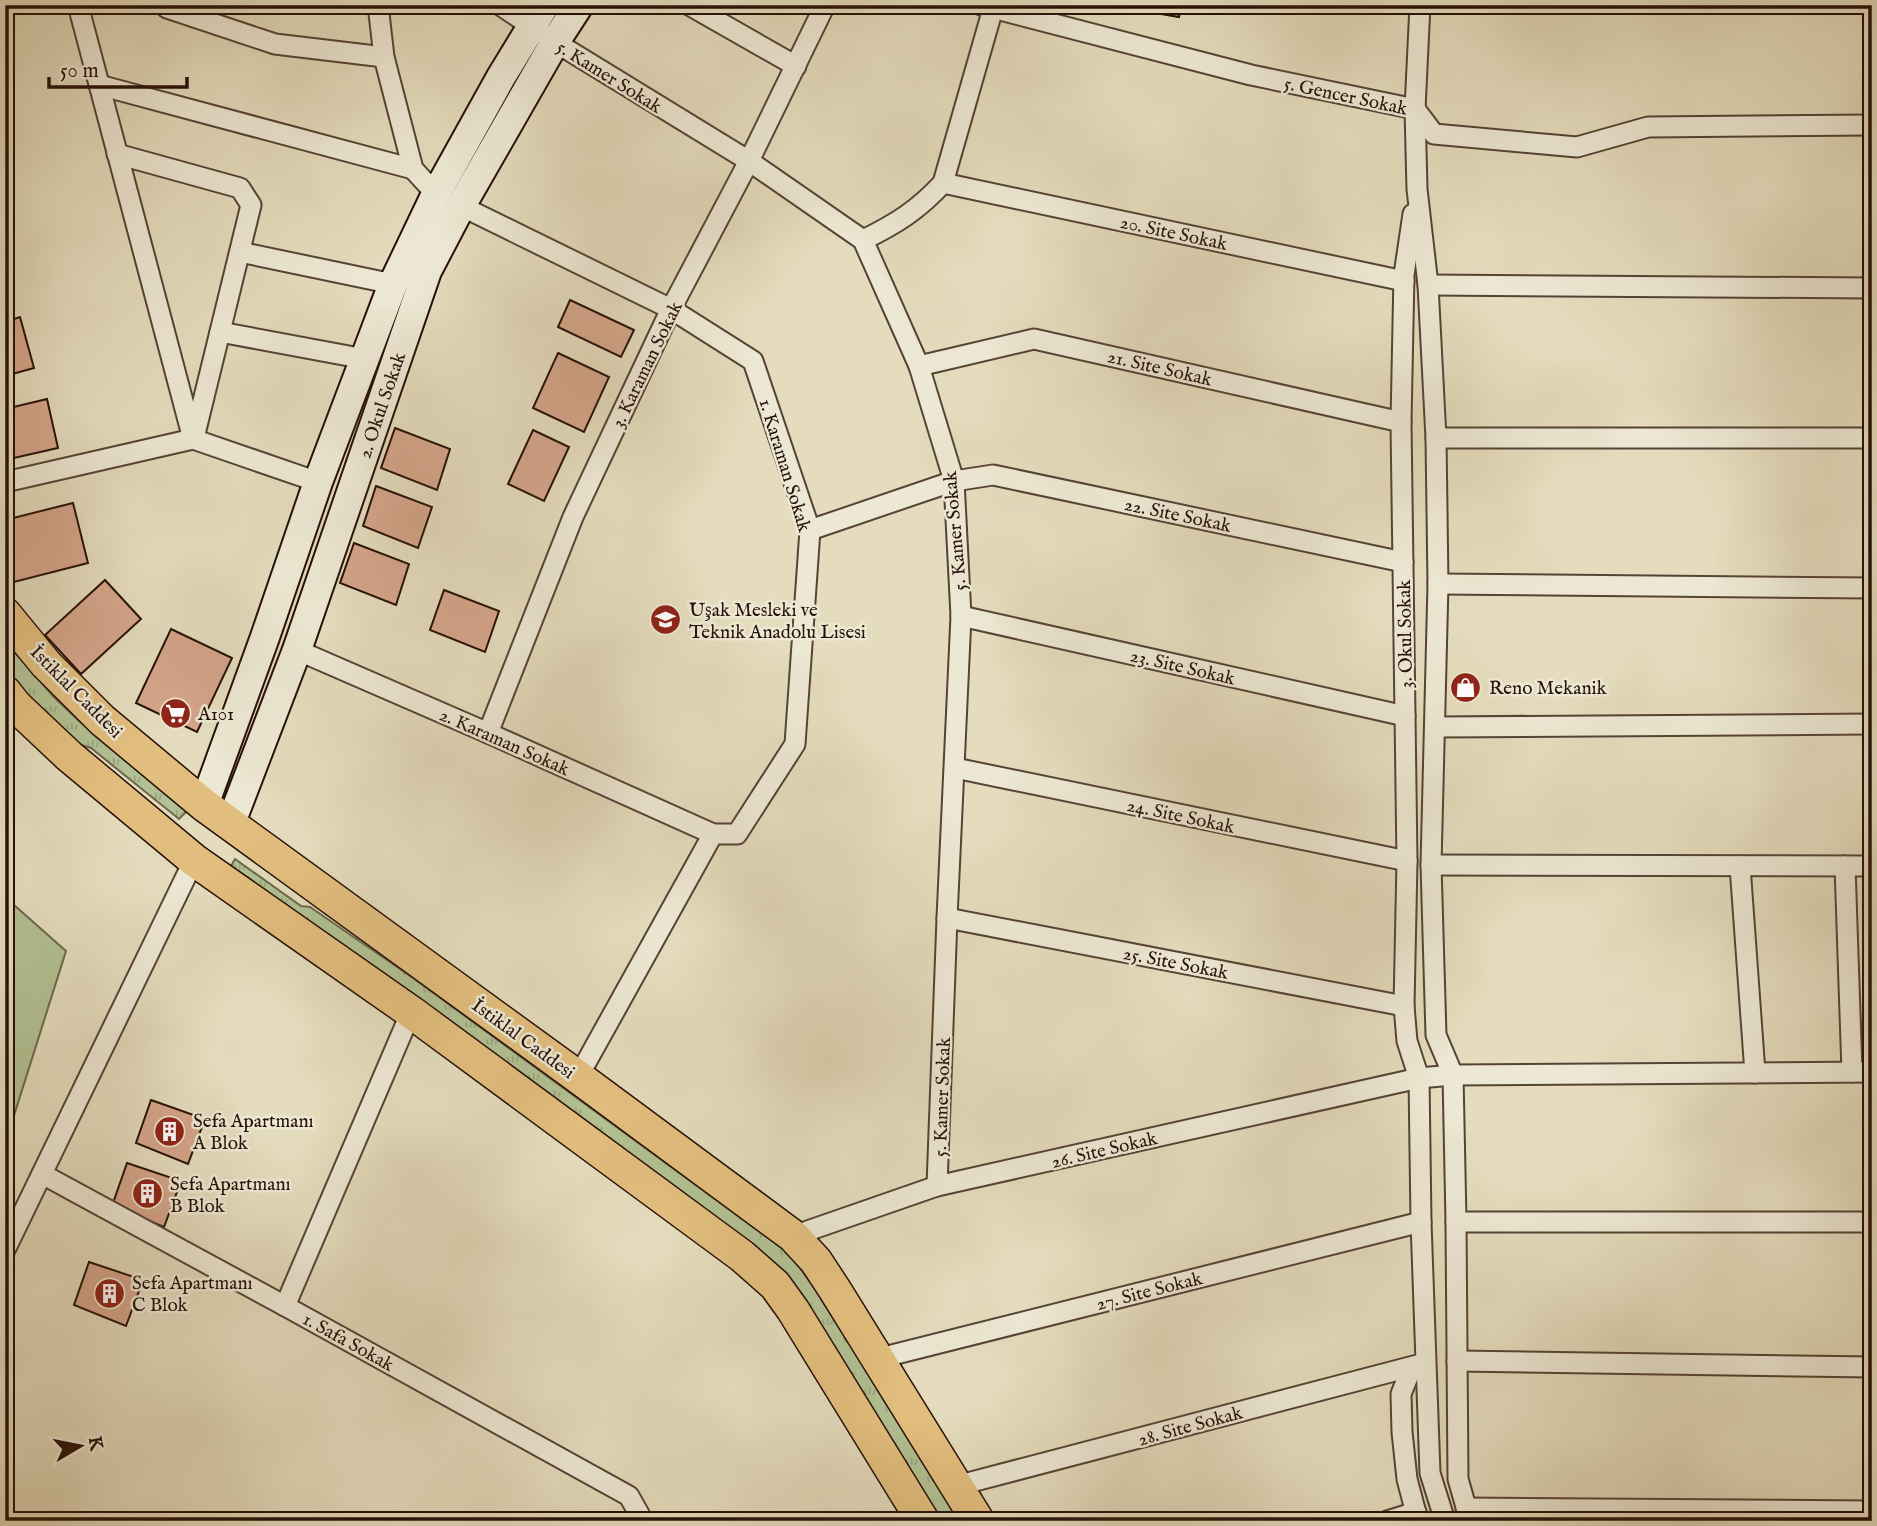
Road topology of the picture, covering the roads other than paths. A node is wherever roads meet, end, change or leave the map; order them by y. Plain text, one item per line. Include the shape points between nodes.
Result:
1 (78, 5) edge
2 (168, 5) edge
3 (378, 5) edge
4 (500, 5) edge
5 (579, 5) edge
6 (689, 5) edge
7 (825, 5) edge
8 (1420, 5) edge
9 (989, 7) edge
10 (538, 15) edge
11 (555, 42) junction
12 (384, 57) junction
13 (796, 66) junction
14 (99, 85) junction
15 (1415, 109) junction
16 (1872, 125) edge
17 (117, 154) junction
18 (750, 161) junction
19 (413, 169) junction
20 (943, 183) junction
21 (1417, 189) junction
22 (436, 194) junction
23 (461, 206) junction
24 (863, 240) junction
25 (240, 252) junction
26 (1404, 281) junction
27 (393, 284) junction
28 (1428, 285) junction
29 (1872, 288) edge
30 (671, 309) junction
31 (220, 332) junction
32 (365, 359) junction
33 (919, 366) junction
34 (1401, 422) junction
35 (1436, 438) junction
36 (1872, 438) edge
37 (193, 439) junction
38 (318, 481) junction
39 (954, 481) junction
40 (5, 482) edge
41 (810, 530) junction
42 (1403, 562) junction
43 (1438, 584) junction
44 (1872, 588) edge
45 (5, 614) edge
46 (961, 616) junction
47 (265, 637) junction
48 (297, 650) junction
49 (5, 692) edge
50 (1405, 716) junction
51 (1872, 724) edge
52 (1435, 727) junction
53 (488, 733) junction
54 (955, 768) junction
55 (204, 805) junction
56 (230, 825) junction
57 (713, 834) junction
58 (194, 860) junction
59 (1407, 862) junction
60 (1432, 864) junction
61 (1740, 866) junction
62 (1845, 866) junction
63 (1872, 866) edge
64 (947, 919) junction
65 (1404, 1006) junction
66 (411, 1012) junction
67 (1852, 1072) junction
68 (1872, 1072) edge
69 (1755, 1073) junction
70 (1453, 1075) junction
71 (578, 1077) junction
72 (1419, 1078) junction
73 (42, 1174) junction
74 (937, 1186) junction
75 (1421, 1222) junction
76 (1872, 1222) edge
77 (1456, 1223) junction
78 (793, 1236) junction
79 (5, 1250) edge
80 (285, 1306) junction
81 (876, 1359) junction
82 (1457, 1361) junction
83 (1418, 1365) junction
84 (1872, 1367) edge
85 (956, 1486) junction
86 (1872, 1511) edge
87 (1468, 1514) edge
88 (1417, 1517) edge
89 (643, 1521) edge
90 (923, 1521) edge
91 (978, 1521) edge
92 (1387, 1521) edge
93 (1445, 1521) edge

1 - 14 street
2 - 12 street via 275,44
3 - 12 street
4 - 10 street, 5. Kamer Sokak
5 - 11 street, 2. Okul Sokak
6 - 13 street
7 - 13 street, 3. Karaman Sokak
8 - 15 street, 3. Okul Sokak
9 - 15 street, 5. Gencer Sokak via 1251,75
9 - 20 street
10 - 11 street, 5. Kamer Sokak
10 - 22 street, 2. Okul Sokak
11 - 18 street, 5. Kamer Sokak
11 - 23 street, 2. Okul Sokak
12 - 19 street
13 - 18 street, 3. Karaman Sokak
14 - 17 street
14 - 19 street
15 - 16 street, 5. Gencer Sokak via 1434,134 1577,146 1648,127
15 - 21 street, 3. Okul Sokak
17 - 25 street via 240,188 251,205
17 - 37 street
18 - 24 street, 5. Kamer Sokak
18 - 30 street, 3. Karaman Sokak
19 - 22 street
20 - 24 street via 894,225
20 - 26 street, 20. Site Sokak
21 - 26 street, 3. Okul Sokak
21 - 28 street, 3. Okul Sokak
22 - 23 street
22 - 27 street, 2. Okul Sokak
23 - 30 street, 1. Karaman Sokak
23 - 48 street, 2. Okul Sokak via 427,271
24 - 33 street, 5. Kamer Sokak
25 - 27 street
25 - 31 street
26 - 34 street, 3. Okul Sokak
27 - 32 street, 2. Okul Sokak
28 - 29 street
28 - 35 street, 3. Okul Sokak
30 - 41 street, 1. Karaman Sokak via 753,361
30 - 53 street, 3. Karaman Sokak via 573,517
31 - 32 street
31 - 37 street
32 - 38 street, 2. Okul Sokak
33 - 34 street, 21. Site Sokak via 1034,339
33 - 39 street, 5. Kamer Sokak
34 - 42 street, 3. Okul Sokak
35 - 36 street
35 - 43 street, 3. Okul Sokak
37 - 38 street
37 - 40 street
38 - 47 street, 2. Okul Sokak
39 - 41 street, 22. Site Sokak
39 - 42 street, 22. Site Sokak via 993,475
39 - 46 street, 5. Kamer Sokak
41 - 57 street, 1. Karaman Sokak via 795,744 737,834
42 - 50 street, 3. Okul Sokak
43 - 44 street
43 - 52 street, 3. Okul Sokak
45 - 55 main road, İstiklal Caddesi via 46,664 102,720
46 - 50 street, 23. Site Sokak
46 - 54 street, 5. Kamer Sokak
47 - 48 street
47 - 55 street, 2. Okul Sokak
48 - 53 street, 2. Karaman Sokak
48 - 56 street, 2. Okul Sokak
49 - 58 main road via 69,756
50 - 59 street, 3. Okul Sokak
51 - 52 street
52 - 60 street, 3. Okul Sokak
53 - 57 street, 2. Karaman Sokak
54 - 59 street, 24. Site Sokak
54 - 64 street, 5. Kamer Sokak
55 - 56 main road, İstiklal Caddesi
55 - 58 main road
56 - 58 main road
56 - 71 main road, İstiklal Caddesi
57 - 71 street
58 - 66 main road
58 - 73 street
59 - 65 street, 3. Okul Sokak
60 - 61 street
60 - 70 street, 3. Okul Sokak via 1436,1035
61 - 62 street
61 - 69 street
62 - 63 street
62 - 67 street
64 - 65 street, 25. Site Sokak
64 - 74 street, 5. Kamer Sokak
65 - 72 street, 3. Okul Sokak via 1407,1041
66 - 80 street
66 - 90 main road via 775,1285
67 - 68 street, 26. Site Sokak
67 - 69 street, 26. Site Sokak
69 - 70 street, 26. Site Sokak
70 - 72 street, 26. Site Sokak
70 - 77 street
71 - 78 main road, İstiklal Caddesi
72 - 74 street, 26. Site Sokak
72 - 75 street, 3. Okul Sokak
73 - 79 street
73 - 80 street, 1. Safa Sokak
74 - 78 street, 26. Site Sokak
75 - 81 street, 27. Site Sokak
75 - 83 street, 3. Okul Sokak
76 - 77 street
77 - 82 street
78 - 81 main road, İstiklal Caddesi via 816,1261
80 - 89 street, 1. Safa Sokak via 629,1496
81 - 85 main road, İstiklal Caddesi
82 - 84 street
82 - 87 street via 1458,1479
83 - 85 street, 28. Site Sokak
83 - 88 street via 1401,1394 1407,1479
83 - 93 street, 3. Okul Sokak via 1430,1473
85 - 91 main road, İstiklal Caddesi
86 - 87 street
88 - 92 street

